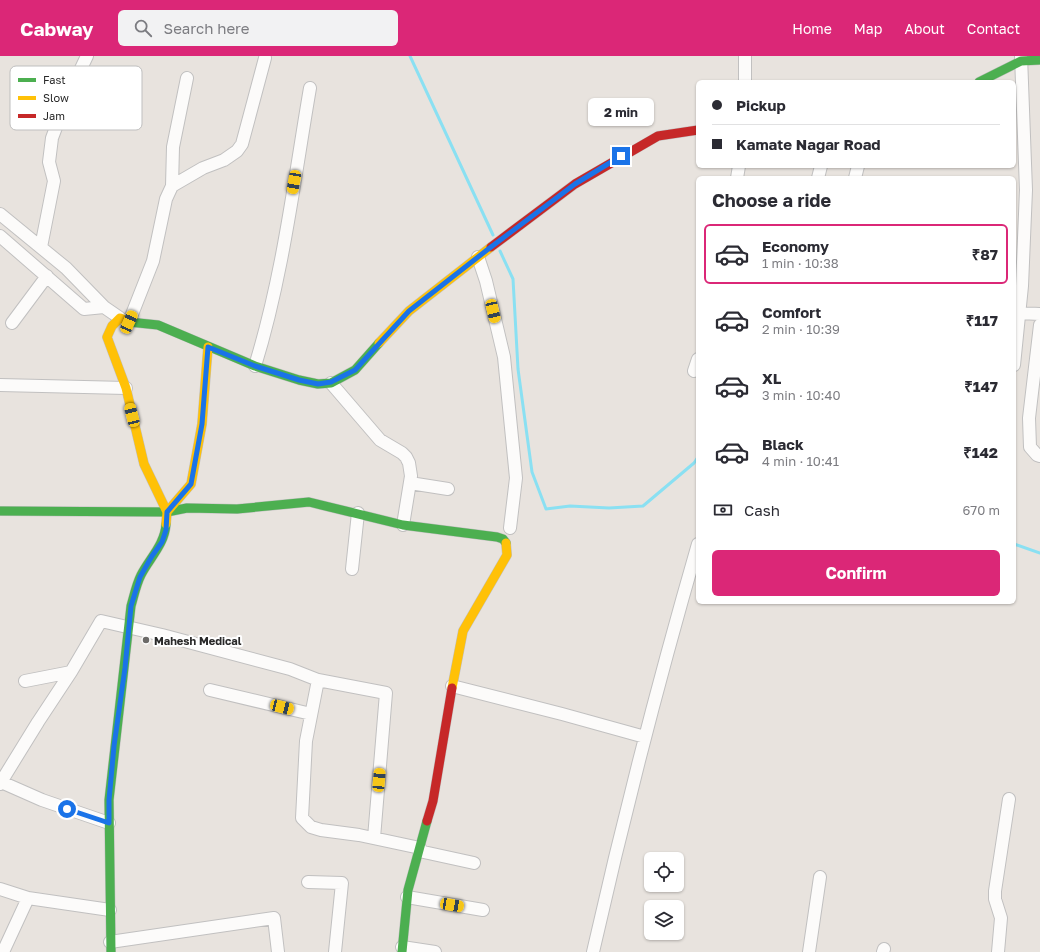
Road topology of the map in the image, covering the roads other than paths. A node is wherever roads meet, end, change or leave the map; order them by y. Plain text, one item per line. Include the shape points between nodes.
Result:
1 (87, 56) edge
2 (745, 56) edge
3 (265, 58) dead end
4 (1021, 58) edge
5 (1040, 60) edge
6 (82, 66) edge
7 (187, 78) dead end
8 (745, 80) edge
9 (982, 80) edge
10 (310, 88) dead end
11 (55, 130) edge
12 (696, 130) edge
13 (172, 186) junction
14 (0, 214) edge
15 (0, 236) edge
16 (41, 247) junction
17 (478, 257) junction
18 (47, 276) junction
19 (104, 307) junction
20 (1019, 313) junction
21 (1040, 314) edge
22 (124, 320) junction
23 (12, 323) dead end
24 (1040, 325) edge
25 (1016, 344) edge
26 (208, 347) junction
27 (696, 364) edge
28 (255, 366) junction
29 (694, 371) dead end
30 (331, 382) junction
31 (0, 386) edge
32 (126, 388) junction
33 (1040, 456) edge
34 (410, 483) junction
35 (448, 489) dead end
36 (0, 511) edge
37 (167, 512) junction
38 (358, 513) junction
39 (403, 525) junction
40 (510, 528) dead end
41 (696, 551) edge
42 (352, 569) dead end
43 (129, 628) junction
44 (71, 672) junction
45 (24, 680) dead end
46 (318, 680) junction
47 (452, 686) junction
48 (210, 690) dead end
49 (311, 714) junction
50 (645, 737) junction
51 (1, 783) edge
52 (1009, 800) dead end
53 (109, 823) junction
54 (374, 838) junction
55 (420, 850) junction
56 (474, 863) dead end
57 (820, 877) dead end
58 (308, 882) dead end
59 (0, 889) edge
60 (407, 897) junction
61 (28, 898) junction
62 (110, 910) junction
63 (483, 910) dead end
64 (110, 947) edge
65 (402, 950) edge
66 (3, 952) edge
67 (278, 952) edge
68 (334, 952) edge
69 (435, 952) edge
70 (593, 952) edge
71 (809, 952) edge
72 (998, 952) edge

1 - 6 street
2 - 8 street
3 - 13 street via 240,148 224,160 203,168
4 - 5 street
4 - 9 street
4 - 20 street via 1026,190
7 - 13 street via 173,147
10 - 28 street via 271,311
11 - 16 street via 49,162 54,181
12 - 17 street via 658,136 621,156 575,184
13 - 22 street via 166,199 153,261 142,292
14 - 16 street
15 - 18 street
16 - 19 street via 66,268
17 - 30 street via 409,311 355,370
17 - 40 street via 504,357 516,478
18 - 19 street via 84,310
18 - 23 street
19 - 22 street
20 - 21 street
20 - 25 street
22 - 26 street via 158,325
22 - 32 street via 112,326 107,337
24 - 33 street via 1029,418 1030,446
26 - 28 street
26 - 37 street via 202,424 191,484
27 - 29 street
28 - 30 street via 318,384
30 - 34 street via 380,440 406,457 411,470
31 - 32 street
32 - 37 street via 144,464
34 - 35 street
34 - 39 street
36 - 37 street
37 - 38 street via 187,508 237,509 309,502
37 - 43 street via 162,542 140,577 131,606
38 - 39 street
38 - 42 street
39 - 47 street via 498,537 507,544 504,560 463,631
41 - 50 street
43 - 44 street via 101,621
43 - 46 street via 290,669
43 - 53 street via 109,800
44 - 45 street
44 - 51 street
46 - 49 street
46 - 54 street via 386,693
47 - 50 street
47 - 55 street via 433,801
48 - 49 street
49 - 54 street via 306,741 302,818 311,827 321,830
50 - 70 street
51 - 53 street
52 - 72 street via 995,891 1001,918
53 - 62 street
54 - 55 street
55 - 56 street
55 - 60 street
57 - 71 street
58 - 68 street via 342,883
59 - 61 street
60 - 63 street
60 - 65 street
61 - 62 street
61 - 66 street
62 - 64 street
64 - 67 street via 274,918
65 - 69 street

